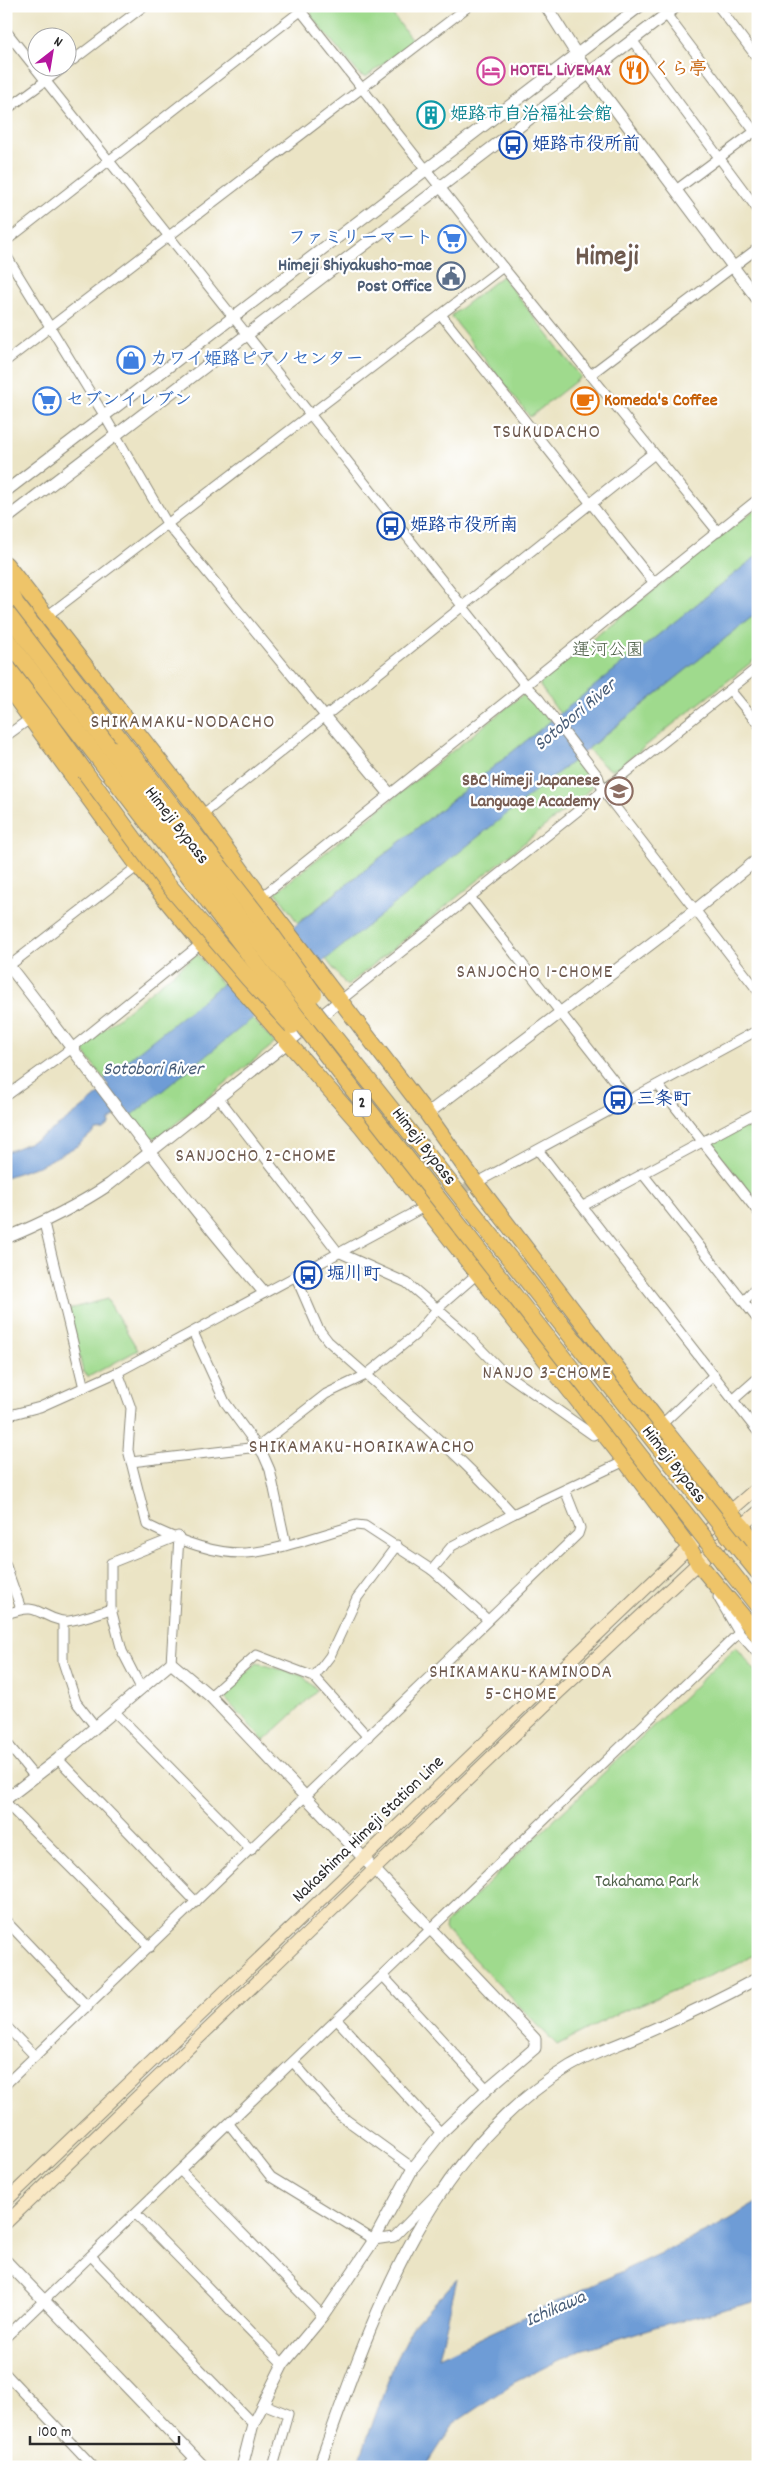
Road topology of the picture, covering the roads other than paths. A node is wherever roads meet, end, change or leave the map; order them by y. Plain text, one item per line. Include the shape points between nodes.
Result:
1 (144, 6) edge
2 (468, 6) edge
3 (546, 6) edge
4 (640, 6) edge
5 (676, 6) edge
6 (718, 6) edge
7 (302, 8) edge
8 (666, 14) junction
9 (6, 31) edge
10 (632, 40) junction
11 (576, 55) junction
12 (78, 56) edge
13 (758, 59) edge
14 (589, 74) junction
15 (50, 78) edge
16 (46, 81) junction
17 (361, 89) junction
18 (6, 110) edge
19 (757, 132) edge
20 (720, 158) junction
21 (110, 160) junction
22 (426, 170) junction
23 (440, 187) junction
24 (676, 190) junction
25 (758, 210) edge
26 (170, 236) junction
27 (6, 241) edge
28 (758, 248) edge
29 (6, 256) edge
30 (503, 267) junction
31 (733, 267) junction
32 (758, 300) edge
33 (442, 316) junction
34 (232, 317) junction
35 (50, 327) junction
36 (246, 335) junction
37 (6, 361) edge
38 (590, 375) junction
39 (104, 415) junction
40 (310, 415) junction
41 (116, 435) junction
42 (653, 454) junction
43 (6, 491) edge
44 (758, 499) edge
45 (590, 504) junction
46 (6, 519) edge
47 (168, 525) junction
48 (718, 532) junction
49 (6, 564) edge
50 (6, 583) edge
51 (654, 583) junction
52 (464, 607) junction
53 (6, 612) edge
54 (47, 616) junction
55 (6, 638) edge
56 (6, 660) edge
57 (758, 667) edge
58 (6, 685) edge
59 (525, 685) junction
60 (730, 690) junction
61 (326, 716) junction
62 (31, 718) junction
63 (758, 724) edge
64 (6, 736) edge
65 (603, 791) junction
66 (389, 793) junction
67 (202, 815) junction
68 (758, 859) edge
69 (138, 866) junction
70 (261, 897) junction
71 (470, 897) junction
72 (694, 911) junction
73 (205, 948) junction
74 (8, 964) edge
75 (758, 990) edge
76 (341, 1000) junction
77 (562, 1012) junction
78 (326, 1027) junction
79 (758, 1030) edge
80 (288, 1040) junction
81 (72, 1048) junction
82 (658, 1085) junction
83 (354, 1091) junction
84 (6, 1096) edge
85 (218, 1097) junction
86 (629, 1100) junction
87 (758, 1112) edge
88 (427, 1114) junction
89 (702, 1142) junction
90 (538, 1150) junction
91 (149, 1152) junction
92 (642, 1174) junction
93 (476, 1183) junction
94 (583, 1206) junction
95 (424, 1207) junction
96 (758, 1212) edge
97 (44, 1223) junction
98 (6, 1238) edge
99 (338, 1252) junction
100 (477, 1274) junction
101 (295, 1275) junction
102 (758, 1286) edge
103 (264, 1292) junction
104 (744, 1301) junction
105 (438, 1308) junction
106 (758, 1320) edge
107 (193, 1332) junction
108 (118, 1372) junction
109 (366, 1375) junction
110 (714, 1375) junction
111 (758, 1378) edge
112 (84, 1388) junction
113 (733, 1400) junction
114 (6, 1416) edge
115 (661, 1425) junction
116 (601, 1431) junction
117 (758, 1432) edge
118 (258, 1447) junction
119 (625, 1461) junction
120 (131, 1462) junction
121 (758, 1487) edge
122 (565, 1490) junction
123 (729, 1511) junction
124 (758, 1512) edge
125 (513, 1514) junction
126 (742, 1526) junction
127 (178, 1537) junction
128 (758, 1540) edge
129 (286, 1545) junction
130 (397, 1545) junction
131 (758, 1546) edge
132 (689, 1547) junction
133 (698, 1563) junction
134 (6, 1566) edge
135 (432, 1570) junction
136 (758, 1572) edge
137 (758, 1606) edge
138 (22, 1609) junction
139 (111, 1609) junction
140 (6, 1614) edge
141 (488, 1620) junction
142 (63, 1622) junction
143 (739, 1633) junction
144 (758, 1635) edge
145 (758, 1654) edge
146 (171, 1663) junction
147 (314, 1677) junction
148 (141, 1688) junction
149 (210, 1696) junction
150 (114, 1711) junction
151 (95, 1726) junction
152 (368, 1737) junction
153 (6, 1742) edge
154 (58, 1759) junction
155 (34, 1776) junction
156 (306, 1798) junction
157 (6, 1800) edge
158 (6, 1803) edge
159 (251, 1850) junction
160 (363, 1860) junction
161 (375, 1871) junction
162 (196, 1902) junction
163 (6, 1921) edge
164 (432, 1930) junction
165 (150, 1947) junction
166 (383, 1976) junction
167 (758, 1978) edge
168 (88, 2006) junction
169 (337, 2020) junction
170 (6, 2026) edge
171 (35, 2056) junction
172 (293, 2062) junction
173 (6, 2084) edge
174 (487, 2088) junction
175 (229, 2124) junction
176 (441, 2132) junction
177 (413, 2168) junction
178 (181, 2171) junction
179 (445, 2184) junction
180 (6, 2201) edge
181 (136, 2214) junction
182 (6, 2223) edge
183 (374, 2240) junction
184 (91, 2256) junction
185 (6, 2261) edge
186 (44, 2301) junction
187 (322, 2316) junction
188 (6, 2337) edge
189 (283, 2364) junction
190 (6, 2374) edge
191 (263, 2404) junction
192 (253, 2424) junction
193 (195, 2458) junction
194 (94, 2467) edge
195 (186, 2467) edge
196 (204, 2467) edge
197 (242, 2467) edge
198 (273, 2467) edge
199 (319, 2467) edge

1 - 12 street
2 - 17 street
3 - 11 street
4 - 11 street
5 - 8 street
6 - 13 street
7 - 17 street
7 - 21 street
8 - 10 street
8 - 19 street
9 - 16 street
10 - 14 street
10 - 20 street
11 - 14 street
11 - 22 street
14 - 23 street
14 - 24 street
15 - 16 street
16 - 18 street
16 - 21 street
17 - 22 street
17 - 26 street
19 - 20 street
20 - 24 street
20 - 25 street
21 - 26 street
21 - 27 street
22 - 23 street
22 - 34 street
23 - 30 street
23 - 36 street
24 - 31 street
26 - 34 street
26 - 35 street
28 - 31 street
29 - 35 street
30 - 33 street
30 - 38 street
31 - 32 street
31 - 38 street
33 - 40 street
33 - 45 street
34 - 36 street
34 - 39 street
35 - 37 street
35 - 39 street
36 - 40 street
36 - 41 street
38 - 42 street
39 - 41 street
39 - 43 street
40 - 47 street
40 - 52 street
41 - 46 street
41 - 47 street
42 - 45 street
42 - 48 street
44 - 48 street
45 - 51 street
45 - 52 street
47 - 54 street
47 - 61 street
48 - 51 street
49 - 54 highway
50 - 78 highway, bridge via 16,604 259,917 317,999
51 - 59 street
52 - 59 street
52 - 61 street
53 - 78 highway, Himeji Bypass / 2, bridge
54 - 67 highway
55 - 83 highway, Himeji Bypass / 2, bridge
56 - 83 highway, bridge via 165,881 248,978
57 - 60 street
58 - 62 highway
59 - 65 street via 598,776
59 - 66 street
60 - 63 street
60 - 65 street
61 - 66 street
61 - 67 street
62 - 64 street
62 - 69 highway
65 - 71 street
65 - 72 street
66 - 70 street
67 - 70 highway
68 - 72 street
69 - 73 highway
69 - 74 street
70 - 73 street
70 - 76 highway
71 - 76 street
71 - 77 street
72 - 75 street
72 - 77 street
73 - 80 highway
73 - 81 street
74 - 81 street
76 - 80 street
76 - 88 highway
77 - 86 street
77 - 88 street
78 - 136 highway, Himeji Bypass / 2, bridge
79 - 82 street
80 - 85 street
80 - 95 highway via 362,1126
81 - 84 street
81 - 91 street
82 - 86 street
82 - 89 street
83 - 137 highway, Himeji Bypass / 2, bridge
85 - 91 street
85 - 99 street
86 - 90 street
87 - 89 street
88 - 93 highway
89 - 92 street
89 - 96 street
90 - 93 street
90 - 94 street
91 - 97 street via 79,1205
91 - 103 street
92 - 94 street
92 - 104 street
93 - 115 highway
94 - 110 street
95 - 99 street
95 - 100 highway
97 - 98 street
97 - 112 street
99 - 101 street
99 - 105 street via 407,1283
100 - 105 street
100 - 116 highway
101 - 103 street
101 - 109 street via 318,1328
102 - 104 street
103 - 107 street
104 - 106 street
105 - 109 street via 415,1335
105 - 116 street via 502,1371 593,1435
107 - 108 street
107 - 118 street via 225,1402
108 - 112 street
108 - 120 street via 131,1408 128,1450
109 - 118 street via 326,1394
109 - 125 street via 486,1483
110 - 113 street
110 - 115 street
111 - 113 street
112 - 114 street via 40,1407
113 - 117 street
115 - 123 highway
116 - 119 highway
118 - 120 street
118 - 129 street via 270,1470
119 - 122 street
119 - 132 highway
120 - 127 street via 147,1525
121 - 123 main road, Nakashima Himeji Station Line
122 - 125 street
122 - 141 street via 580,1528 578,1534
123 - 126 highway
123 - 132 main road, Nakashima Himeji Station Line
124 - 126 main road, Nakashima Himeji Station Line
125 - 135 street via 452,1546
126 - 128 street
126 - 131 highway
126 - 133 main road, Nakashima Himeji Station Line
127 - 129 street via 228,1552 247,1553
127 - 139 street via 111,1563
127 - 146 street
129 - 130 street via 356,1525 365,1526
130 - 135 street
130 - 147 street via 357,1598 330,1656
132 - 133 highway
132 - 160 main road, Nakashima Himeji Station Line
133 - 143 street
133 - 144 highway
133 - 161 main road, Nakashima Himeji Station Line via 558,1693
134 - 138 street
135 - 141 street
138 - 140 street
138 - 142 street via 33,1608
139 - 142 street
139 - 148 street via 122,1651
141 - 152 street
142 - 151 street via 63,1662 76,1702
143 - 145 street
143 - 164 street
146 - 148 street
146 - 149 street
147 - 149 street via 256,1655
147 - 152 street
148 - 150 street
149 - 156 street
150 - 151 street
150 - 159 street
151 - 154 street
152 - 156 street
153 - 155 street
154 - 155 street
154 - 162 street
155 - 157 street
156 - 159 street
156 - 160 street
158 - 165 street
159 - 162 street
160 - 161 street
160 - 180 main road, Nakashima Himeji Station Line
161 - 164 street
161 - 182 main road, Nakashima Himeji Station Line
162 - 165 street
163 - 168 street
164 - 166 street
164 - 174 street via 535,2039 535,2048
165 - 168 street
166 - 169 street
166 - 174 street
167 - 179 street via 702,2009 571,2065 518,2102 476,2145
168 - 171 street
169 - 172 street
169 - 176 street
170 - 171 street
171 - 173 street
172 - 175 street
172 - 177 street via 340,2116
174 - 176 street
175 - 178 street
175 - 183 street via 271,2177
176 - 177 street
177 - 183 street
178 - 181 street
178 - 187 street
179 - 183 street via 394,2236
179 - 199 street via 408,2245 354,2367
181 - 184 street
181 - 189 street
183 - 187 street
184 - 186 street
184 - 192 street
185 - 186 street
186 - 188 street
186 - 193 street
187 - 189 street
189 - 191 street
190 - 194 street
191 - 192 street
191 - 198 street via 288,2414
192 - 197 street
193 - 195 street
193 - 196 street

